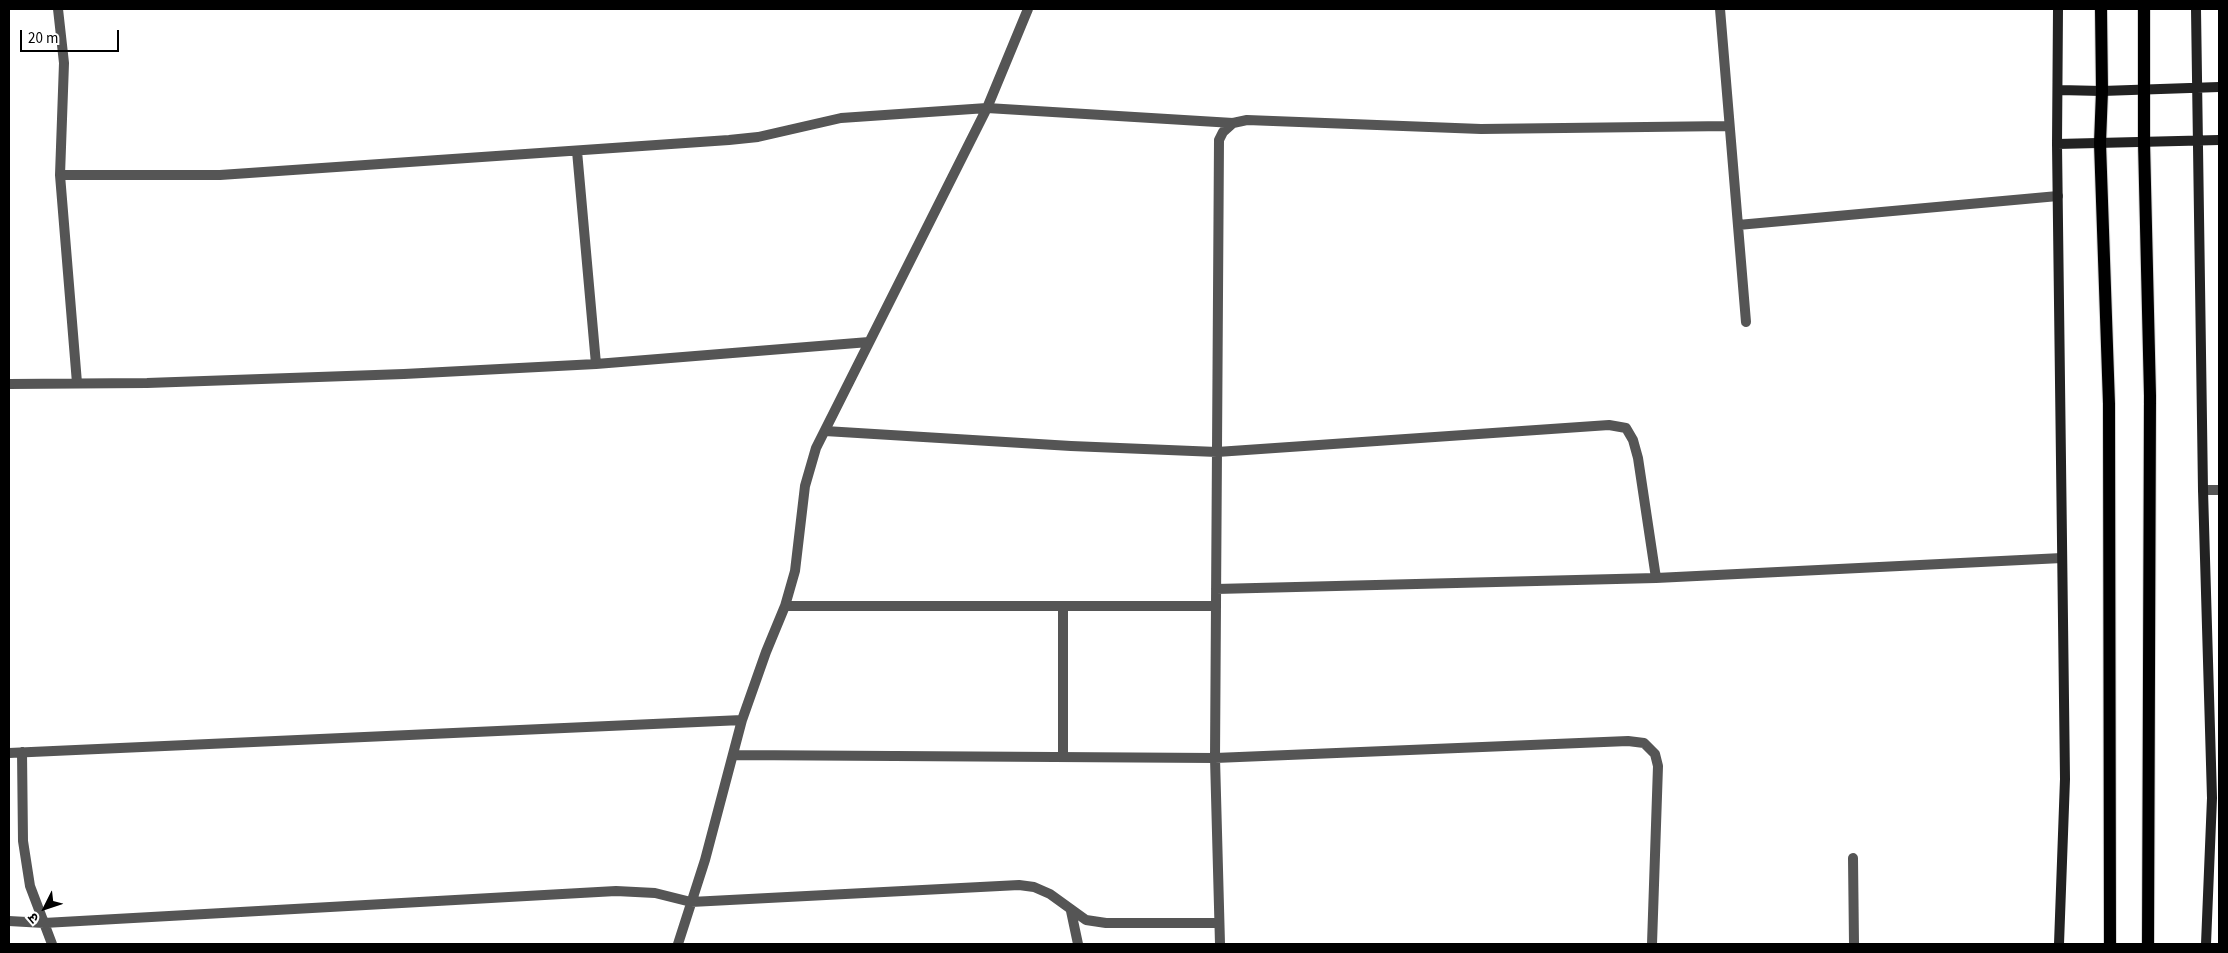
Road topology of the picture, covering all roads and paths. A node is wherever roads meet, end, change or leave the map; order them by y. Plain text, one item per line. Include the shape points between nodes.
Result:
1 (58, 9) edge
2 (1028, 9) edge
3 (1720, 9) edge
4 (2058, 9) edge
5 (2102, 9) edge
6 (2144, 9) edge
7 (2196, 9) edge
8 (2219, 87) edge
9 (2198, 88) junction
10 (2145, 89) junction
11 (2059, 90) junction
12 (2102, 91) junction
13 (987, 108) junction
14 (1232, 123) junction
15 (1729, 126) junction
16 (2219, 140) edge
17 (2199, 141) junction
18 (2144, 142) junction
19 (2100, 143) junction
20 (2057, 144) junction
21 (577, 150) junction
22 (60, 175) junction
23 (2058, 196) junction
24 (1738, 225) junction
25 (1746, 322) dead end
26 (869, 342) junction
27 (596, 364) junction
28 (77, 383) junction
29 (9, 384) edge
30 (825, 431) junction
31 (1217, 452) junction
32 (2203, 490) junction
33 (2219, 490) edge
34 (2062, 558) junction
35 (1656, 578) junction
36 (1216, 589) junction
37 (785, 606) junction
38 (1063, 606) junction
39 (1216, 606) junction
40 (742, 720) junction
41 (22, 752) junction
42 (9, 753) edge
43 (734, 754) junction
44 (1063, 757) junction
45 (1215, 758) junction
46 (2215, 799) edge
47 (1853, 858) dead end
48 (691, 902) junction
49 (1071, 910) junction
50 (9, 921) edge
51 (44, 923) junction
52 (1219, 923) junction
53 (52, 944) edge
54 (678, 944) edge
55 (1078, 944) edge
56 (1220, 944) edge
57 (1652, 944) edge
58 (1854, 944) edge
59 (2059, 944) edge
60 (2110, 944) edge
61 (2148, 944) edge
62 (2206, 944) edge

1 - 22 street via 64,62
2 - 13 street
3 - 15 street
4 - 11 main road
5 - 12 main road
6 - 10 main road
7 - 9 main road
8 - 9 main road
9 - 10 main road
9 - 17 main road
10 - 12 main road
10 - 18 main road
11 - 12 main road
11 - 20 main road
12 - 19 main road
13 - 14 street
13 - 21 street via 841,118 758,137 729,140
13 - 26 street
14 - 15 street via 1247,120 1481,129
14 - 31 street via 1219,140
15 - 24 street
16 - 17 main road
17 - 18 main road
17 - 32 main road
18 - 19 main road
18 - 61 main road via 2150,396
19 - 20 main road
19 - 60 main road via 2109,404
20 - 23 main road
21 - 22 street via 220,175
21 - 27 street
22 - 28 street
23 - 24 street
23 - 34 main road
24 - 25 street
26 - 27 street
26 - 30 street
27 - 28 street via 394,375
28 - 29 street
30 - 31 street
30 - 37 street via 816,448 805,486 795,571
31 - 35 street via 1609,425 1626,428 1638,458
31 - 36 street
32 - 33 street
32 - 46 main road
34 - 35 street
34 - 59 main road via 2065,779
35 - 36 street
36 - 39 street
37 - 38 street
37 - 40 street
38 - 39 street
38 - 44 street
39 - 45 street
40 - 41 street
40 - 43 street
41 - 42 street
41 - 51 street via 23,840 30,886
43 - 44 street
43 - 48 street via 706,860
44 - 45 street
45 - 52 street
45 - 57 street via 1628,740 1644,743 1654,754 1658,766
46 - 62 main road
47 - 58 street
48 - 49 street via 1019,885 1050,894
48 - 51 street via 655,893 616,891
48 - 54 street
49 - 52 street via 1086,920 1106,923
49 - 55 street
50 - 51 street
51 - 53 street
52 - 56 street

